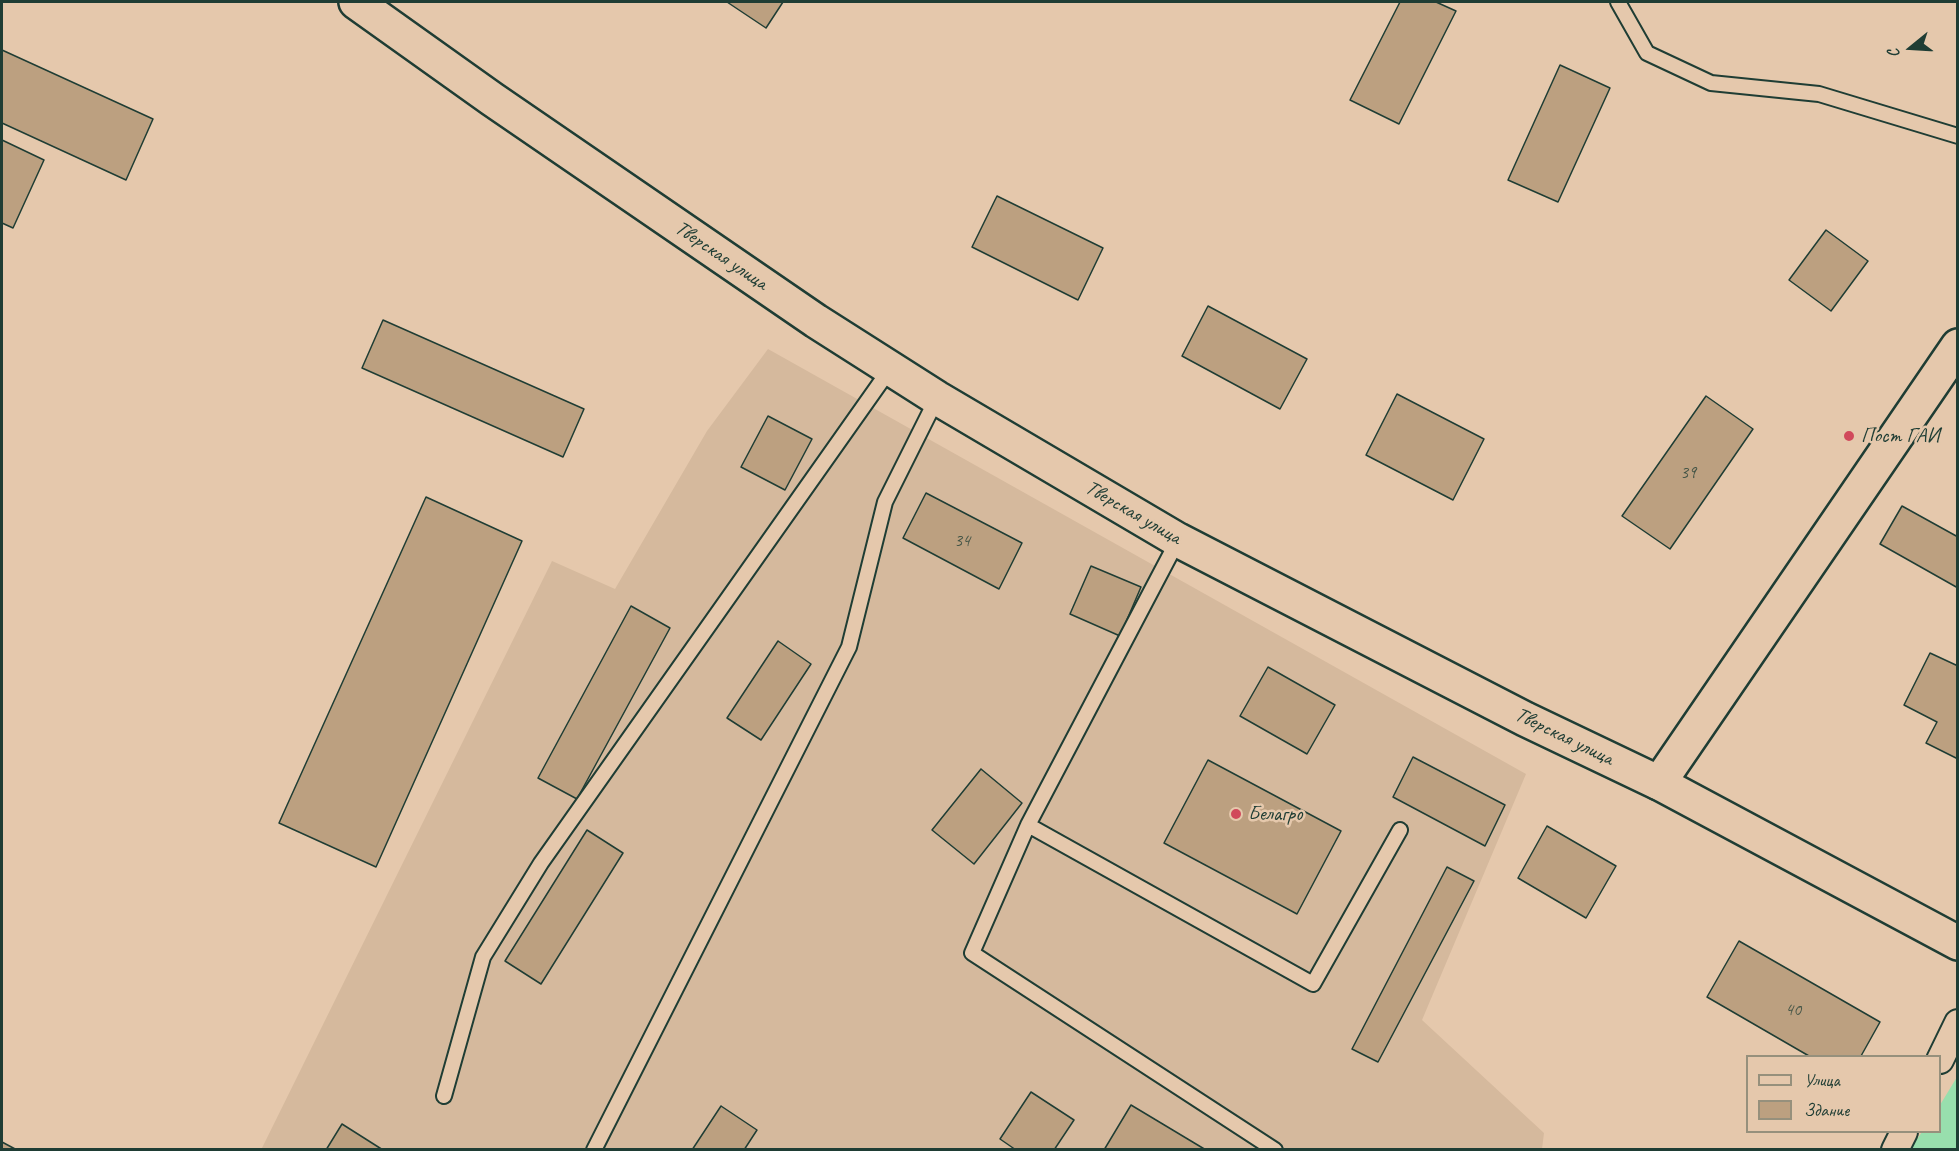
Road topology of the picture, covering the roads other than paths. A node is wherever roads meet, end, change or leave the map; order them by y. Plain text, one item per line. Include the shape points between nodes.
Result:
1 (356, 2) edge
2 (1618, 2) edge
3 (1958, 136) edge
4 (1958, 346) edge
5 (890, 369) junction
6 (937, 398) junction
7 (1178, 540) junction
8 (1659, 783) junction
9 (1028, 825) junction
10 (1400, 830) dead end
11 (1958, 943) edge
12 (1958, 1023) edge
13 (1941, 1058) edge
14 (444, 1096) dead end
15 (1903, 1133) edge
16 (594, 1149) edge
17 (1275, 1149) edge
18 (1895, 1149) edge

1 - 5 main road, Тверская улица
2 - 3 lane via 1647,53 1711,83 1819,94
4 - 8 main road
5 - 6 main road, Тверская улица
5 - 14 lane via 541,863 483,957
6 - 7 main road, Тверская улица
6 - 16 lane via 885,502 849,646
7 - 8 main road, Тверская улица via 1525,719
7 - 9 lane
8 - 11 main road, Тверская улица
9 - 10 lane via 1313,984
9 - 17 lane via 972,953
12 - 13 street
15 - 18 street

